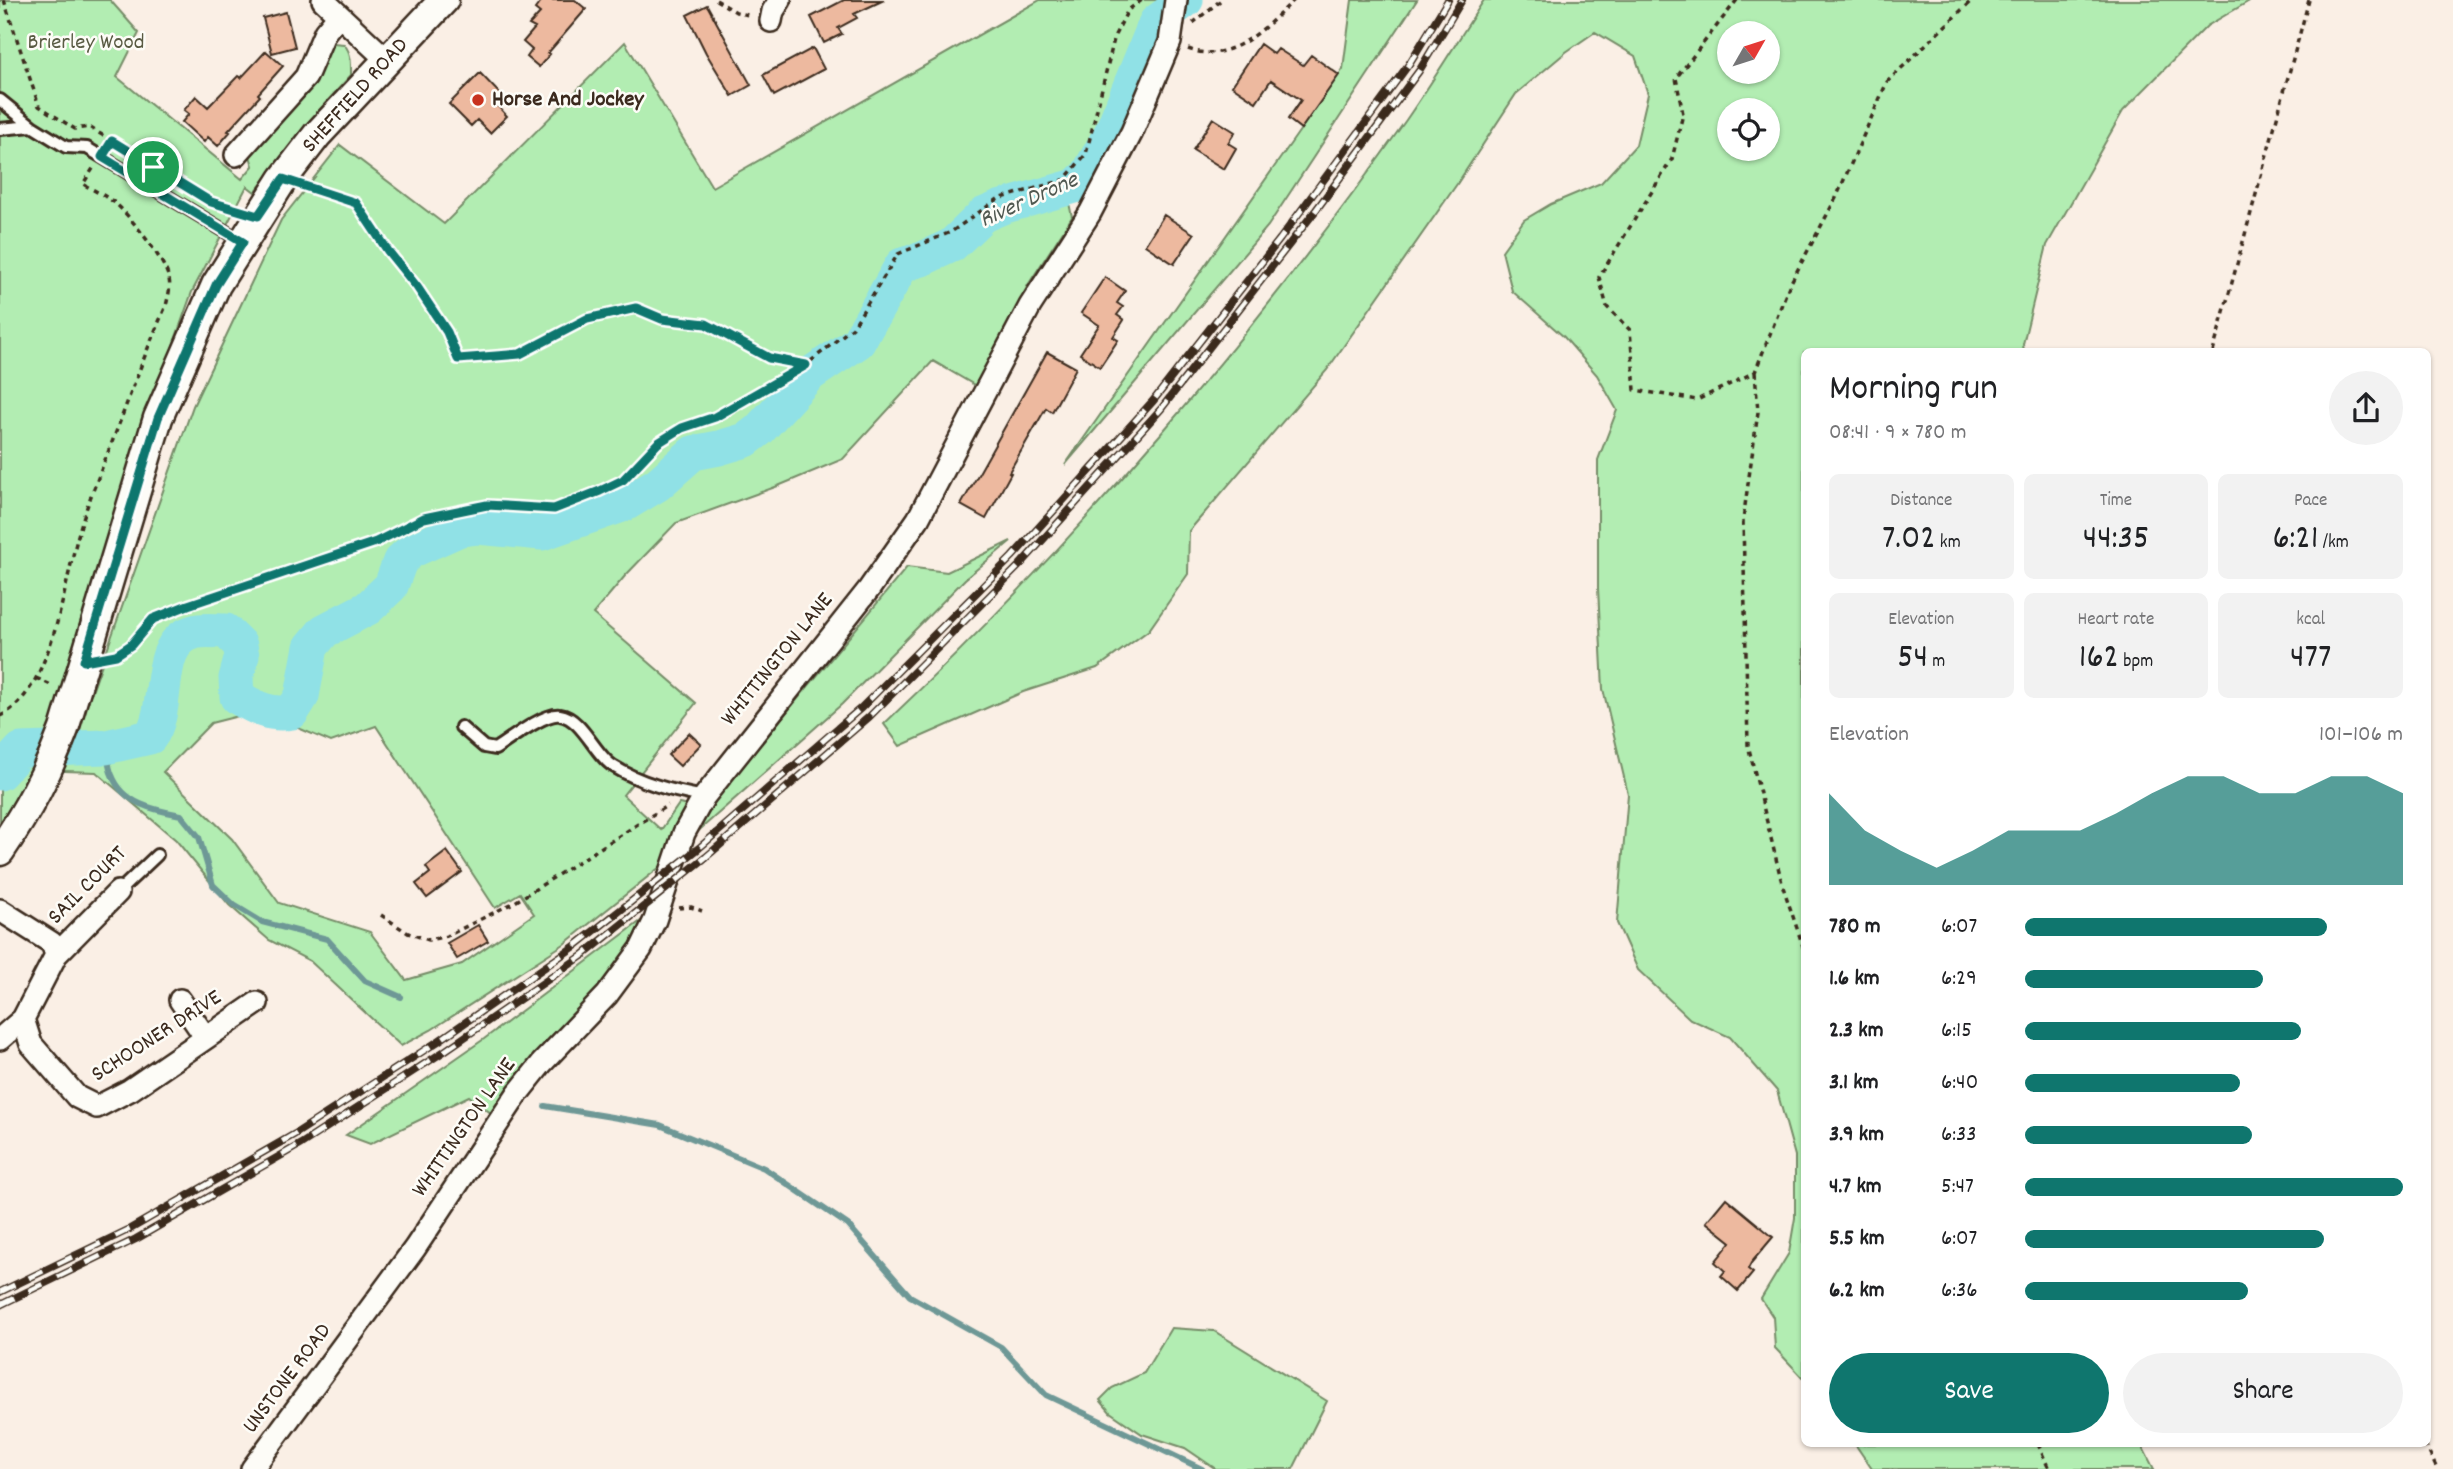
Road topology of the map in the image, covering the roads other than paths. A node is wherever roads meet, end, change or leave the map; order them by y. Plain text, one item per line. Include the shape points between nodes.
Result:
1 (444, 0) edge
2 (780, 0) edge
3 (1175, 0) edge
4 (331, 7) edge
5 (771, 21) road end
6 (387, 60) junction
7 (0, 100) edge
8 (32, 126) junction
9 (0, 130) edge
10 (236, 155) dead end
11 (243, 242) junction
12 (461, 727) dead end
13 (699, 796) junction
14 (0, 851) edge
15 (157, 855) dead end
16 (118, 892) joint
17 (0, 910) edge
18 (56, 955) junction
19 (180, 1000) dead end
20 (257, 1003) dead end
21 (23, 1019) junction
22 (206, 1038) junction
23 (0, 1039) edge
24 (364, 1319) joint
25 (252, 1469) edge

1 - 6 main road, SHEFFIELD ROAD
2 - 5 street
3 - 13 street, WHITTINGTON LANE via 1171,30 1132,132 1090,213 1030,306 918,519 869,589
4 - 6 street
4 - 10 street via 306,77
6 - 11 main road, SHEFFIELD ROAD via 317,135
7 - 8 lane
8 - 9 lane
8 - 11 lane via 66,147 87,148
11 - 14 main road, SHEFFIELD ROAD via 216,285 158,418 47,775
12 - 13 lane via 484,747 495,749 545,716 559,714 570,718 610,765 646,782
13 - 24 street, WHITTINGTON LANE via 641,949 607,995 518,1093
15 - 16 lane, SAIL COURT
16 - 18 street, SAIL COURT
17 - 18 street via 52,943
18 - 21 street
19 - 22 street
20 - 22 street, SCHOONER DRIVE
21 - 22 street, SCHOONER DRIVE via 31,1044 77,1097 97,1107
21 - 23 street
24 - 25 street, UNSTONE ROAD

